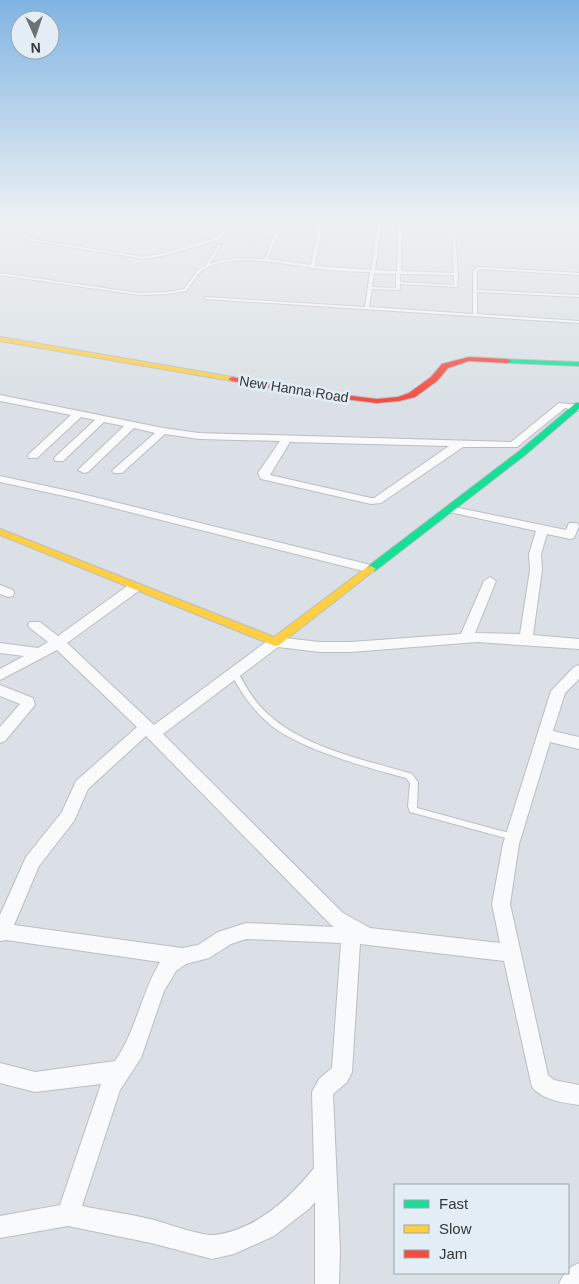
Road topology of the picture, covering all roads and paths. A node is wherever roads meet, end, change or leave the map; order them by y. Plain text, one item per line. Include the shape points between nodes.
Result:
1 (55, 282) edge
2 (191, 282) edge
3 (372, 282) edge
4 (456, 282) edge
5 (476, 282) edge
6 (398, 284) joint
7 (371, 288) junction
8 (476, 291) junction
9 (579, 296) edge
10 (206, 298) dead end
11 (367, 308) junction
12 (475, 315) junction
13 (579, 322) edge
14 (0, 332) edge
15 (0, 339) edge
16 (579, 358) edge
17 (579, 364) edge
18 (0, 398) edge
19 (578, 407) edge
20 (79, 414) junction
21 (102, 419) junction
22 (131, 425) junction
23 (163, 432) junction
24 (287, 439) junction
25 (460, 444) junction
26 (32, 456) dead end
27 (58, 459) dead end
28 (84, 470) dead end
29 (118, 471) dead end
30 (0, 479) edge
31 (449, 509) junction
32 (573, 526) dead end
33 (543, 530) junction
34 (0, 532) edge
35 (371, 569) junction
36 (490, 581) dead end
37 (135, 587) junction
38 (35, 625) dead end
39 (466, 638) junction
40 (526, 639) junction
41 (275, 642) junction
42 (58, 643) junction
43 (579, 644) edge
44 (0, 648) edge
45 (39, 653) junction
46 (579, 670) edge
47 (234, 672) junction
48 (0, 675) edge
49 (0, 690) edge
50 (150, 730) junction
51 (545, 734) junction
52 (0, 737) edge
53 (579, 743) edge
54 (513, 837) junction
55 (0, 933) edge
56 (359, 936) junction
57 (510, 952) junction
58 (182, 957) junction
59 (120, 1071) junction
60 (0, 1073) edge
61 (579, 1095) edge
62 (324, 1173) junction
63 (68, 1216) junction
64 (0, 1228) edge
65 (579, 1276) edge
66 (327, 1284) edge
67 (571, 1284) edge

1 - 2 lane via 157,294 184,290
3 - 7 lane
4 - 6 lane via 456,286
5 - 8 lane
6 - 7 lane via 398,289
7 - 11 lane
8 - 9 lane
8 - 12 lane
10 - 11 lane
11 - 12 lane
12 - 13 lane
14 - 16 main road, New Hanna Road via 338,389 377,392 401,390 441,358 459,352
15 - 17 main road, New Hanna Road via 377,401 412,395 434,379 445,366 469,359
18 - 20 street
19 - 25 street via 563,405 513,445
19 - 31 main road
20 - 21 street
20 - 26 street
21 - 22 street
21 - 27 street
22 - 23 street
22 - 28 street
23 - 24 street
23 - 29 street
24 - 25 street
24 - 25 street via 264,473 265,477 371,501 377,501
30 - 35 street
31 - 33 street
31 - 35 main road
32 - 33 street via 570,535
33 - 40 street via 535,554 536,570
34 - 37 main road
35 - 41 main road
36 - 39 street
37 - 41 main road
37 - 42 street
38 - 42 street
39 - 40 street
39 - 41 street via 351,647
40 - 43 street
41 - 47 street
42 - 45 street
42 - 50 street
44 - 45 street
45 - 48 street
46 - 51 street via 558,691
47 - 50 street
47 - 54 lane via 265,717 284,730 351,759 409,776 414,782 413,810
49 - 52 street via 28,702 28,705
50 - 55 street via 82,785 68,816 32,862
50 - 56 street via 337,919
51 - 53 street
51 - 54 street
54 - 57 street via 501,904
55 - 58 street
56 - 57 street
56 - 58 street via 246,931 225,938 202,952
56 - 62 street via 342,1072 339,1078 324,1086 322,1092
57 - 61 street via 539,1080 550,1089
58 - 59 street via 169,965 156,987 134,1051
59 - 60 street via 35,1082
59 - 63 street via 111,1085
62 - 63 street via 302,1200 266,1228 234,1242 212,1247 151,1231
62 - 66 street
63 - 64 street
65 - 67 street

